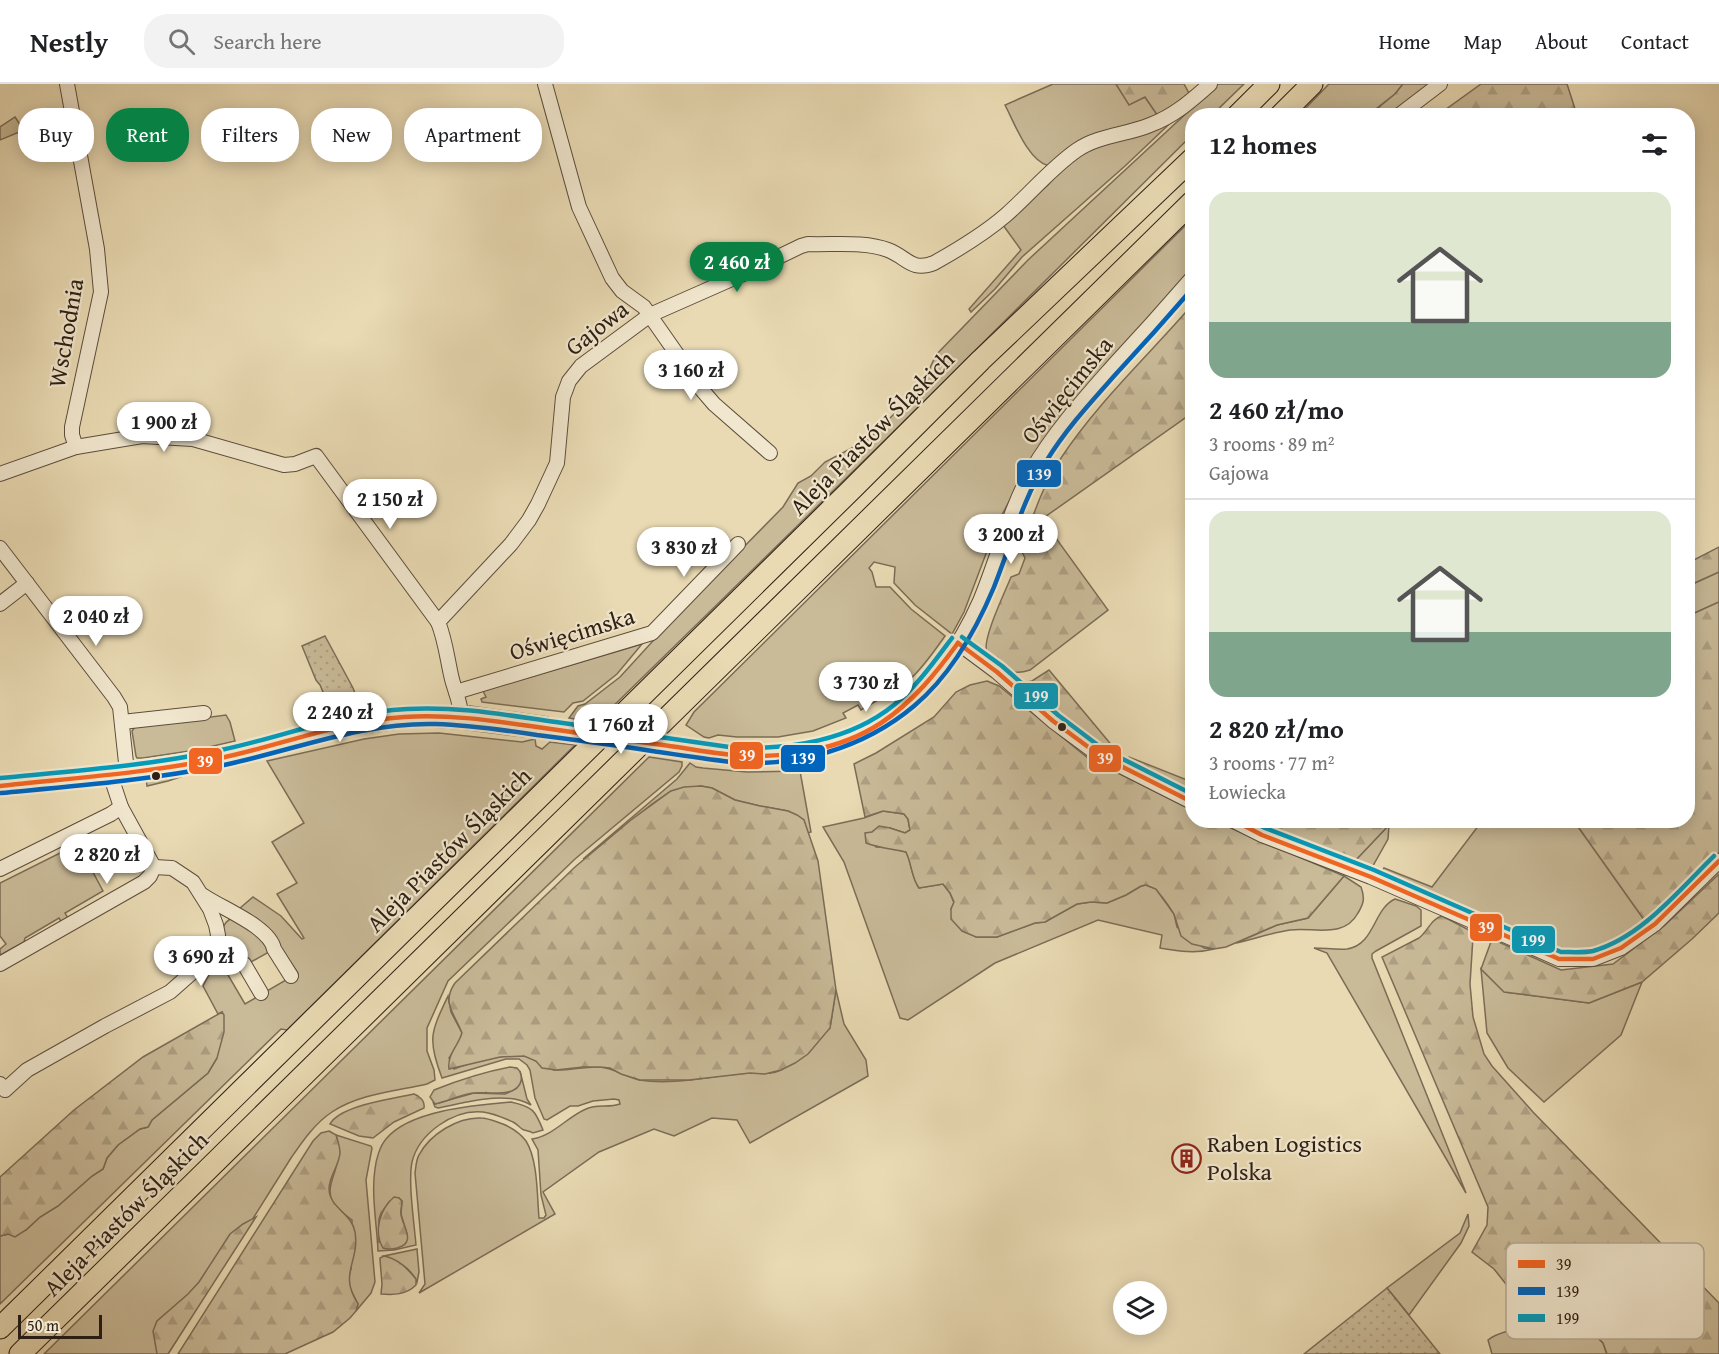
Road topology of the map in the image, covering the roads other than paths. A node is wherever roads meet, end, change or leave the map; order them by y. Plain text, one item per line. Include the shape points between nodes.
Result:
1 (67, 84) edge
2 (545, 84) edge
3 (1210, 84) edge
4 (1269, 84) edge
5 (1312, 84) edge
6 (1440, 84) edge
7 (1245, 108) edge
8 (1288, 108) edge
9 (1408, 108) edge
10 (1185, 166) edge
11 (1185, 209) edge
12 (1185, 286) edge
13 (650, 315) junction
14 (76, 447) junction
15 (770, 453) dead end
16 (0, 474) edge
17 (738, 544) dead end
18 (0, 548) edge
19 (27, 583) junction
20 (0, 604) edge
21 (438, 622) junction
22 (958, 643) junction
23 (456, 692) junction
24 (204, 712) dead end
25 (461, 717) junction
26 (122, 722) junction
27 (128, 772) junction
28 (110, 774) junction
29 (0, 786) edge
30 (1185, 798) edge
31 (121, 807) junction
32 (1248, 828) edge
33 (1719, 861) edge
34 (154, 867) junction
35 (0, 869) edge
36 (202, 895) junction
37 (216, 948) junction
38 (0, 964) edge
39 (291, 976) dead end
40 (261, 993) dead end
41 (2, 1090) edge
42 (0, 1328) edge
43 (20, 1354) edge

1 - 14 street, Wschodnia via 101,292 72,427
2 - 13 street via 579,207 612,278
3 - 13 street, Gajowa via 1169,116 1078,149 992,226 925,267 914,266 898,254 876,246 808,244
4 - 7 highway
5 - 8 highway
6 - 9 street
10 - 42 highway, Aleja Piastów Śląskich via 981,360
11 - 43 highway, Aleja Piastów Śląskich
12 - 22 street, Oświęcimska via 1077,406 1041,456 1018,498 979,603
13 - 15 street via 702,390
13 - 21 street, Gajowa via 581,366 569,381 563,397 557,463 538,504 511,544
14 - 16 street
14 - 21 street via 142,436 193,439 284,465 316,456
17 - 23 street, Oświęcimska via 652,633
18 - 19 street
19 - 20 street
19 - 26 street via 114,697
21 - 23 street
22 - 25 street, Oświęcimska, bridge via 938,671 896,713 875,727 815,749 762,756 735,755
22 - 30 street via 1099,755
23 - 25 street
24 - 26 street
25 - 27 street, Oświęcimska via 376,719 220,758
26 - 27 street
27 - 28 street, Oświęcimska
28 - 29 street, Oświęcimska
28 - 31 street
31 - 34 street
31 - 35 street
32 - 33 street via 1559,959 1593,958 1621,948 1655,924
34 - 36 street via 172,868 183,874
34 - 38 street via 144,882
36 - 37 street via 216,925
36 - 39 street via 259,929 273,944
37 - 40 street via 222,956 244,964
37 - 41 street via 170,992 27,1070

